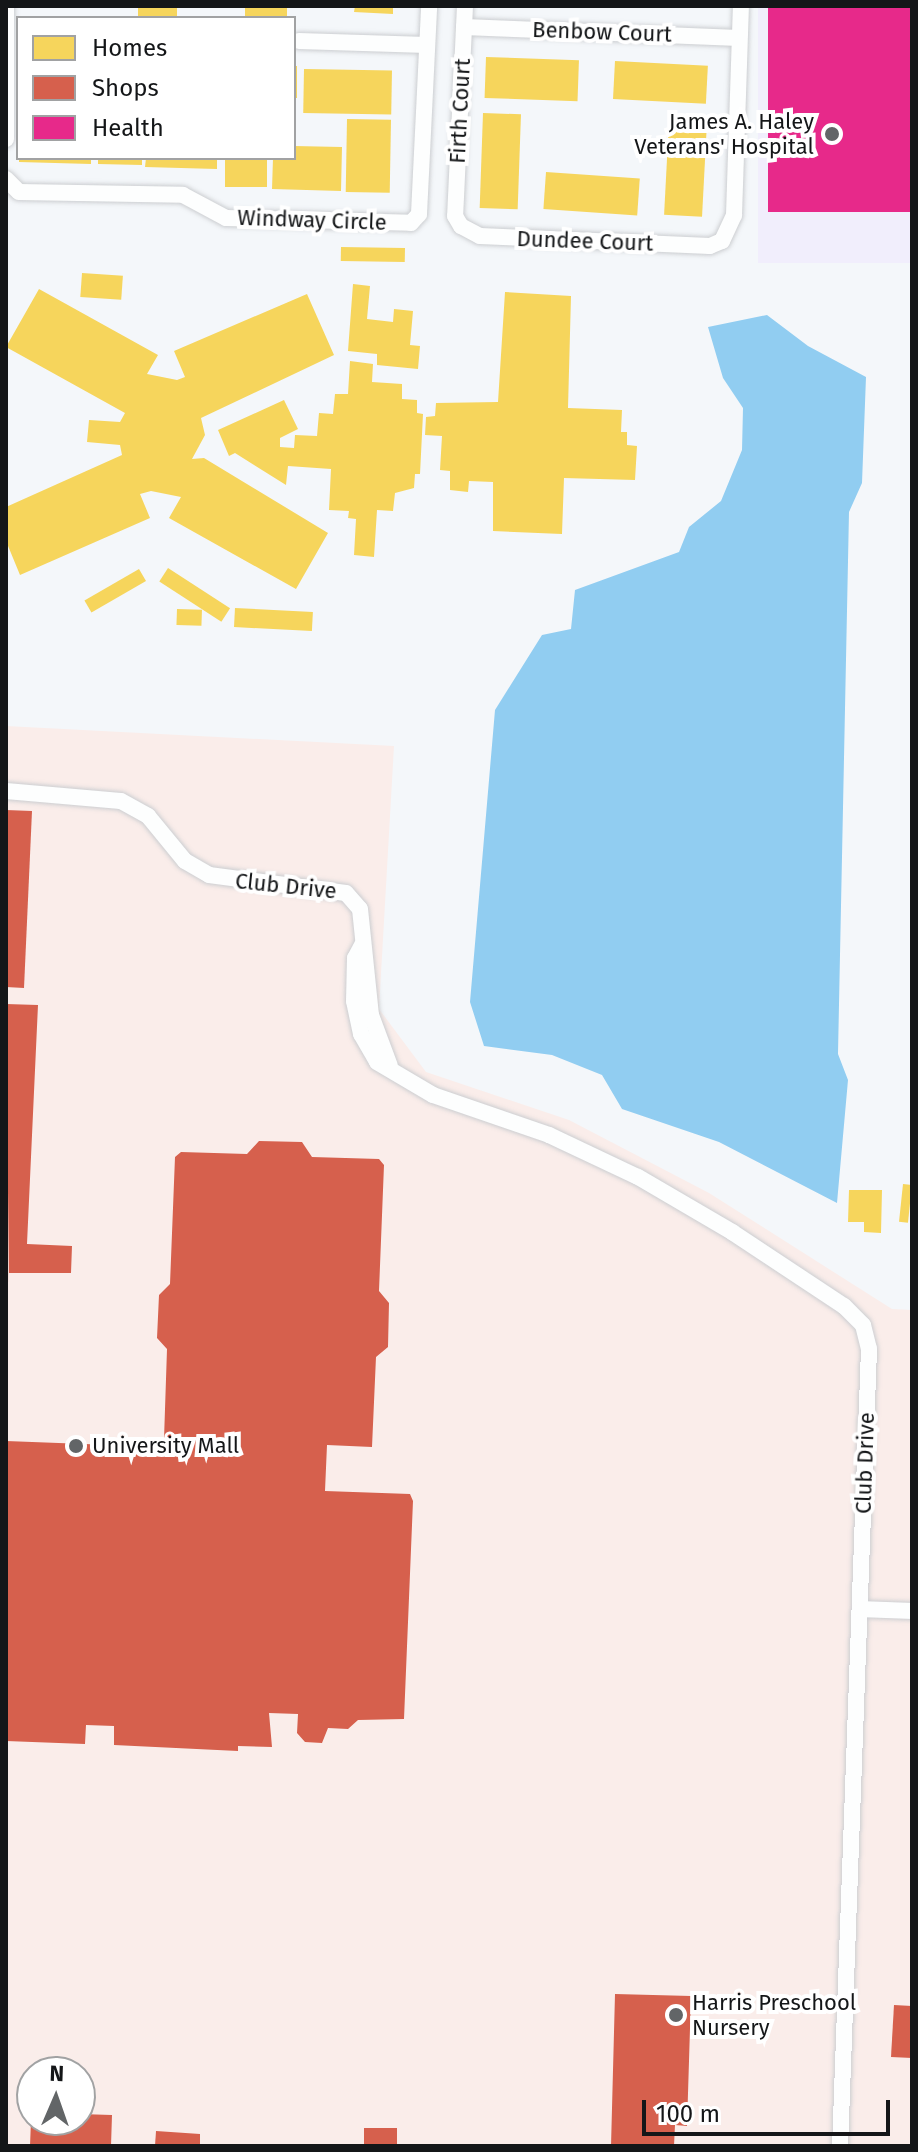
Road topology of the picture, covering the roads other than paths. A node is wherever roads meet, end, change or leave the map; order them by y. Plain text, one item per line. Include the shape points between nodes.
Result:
1 (6, 6) edge
2 (429, 6) edge
3 (465, 6) edge
4 (741, 6) edge
5 (464, 27) junction
6 (739, 38) junction
7 (299, 41) dead end
8 (427, 45) junction
9 (6, 139) edge
10 (6, 179) edge
11 (455, 216) joint
12 (6, 791) edge
13 (860, 1609) junction
14 (912, 1611) edge
15 (840, 2146) edge

1 - 9 street
2 - 8 street, Windway Circle
3 - 5 street, Firth Court
4 - 6 street
5 - 6 street, Benbow Court
5 - 11 street, Firth Court
6 - 11 street, Dundee Court via 734,215 722,241 710,246 480,236
7 - 8 street
8 - 10 street, Windway Circle via 419,214 411,223 226,218 183,195 19,192
12 - 13 street, Club Drive via 121,801 148,816 185,861 222,879 336,888 360,909 357,1023 377,1062 433,1095 549,1135 649,1183 854,1314 869,1349
13 - 14 street
13 - 15 street, Club Drive

